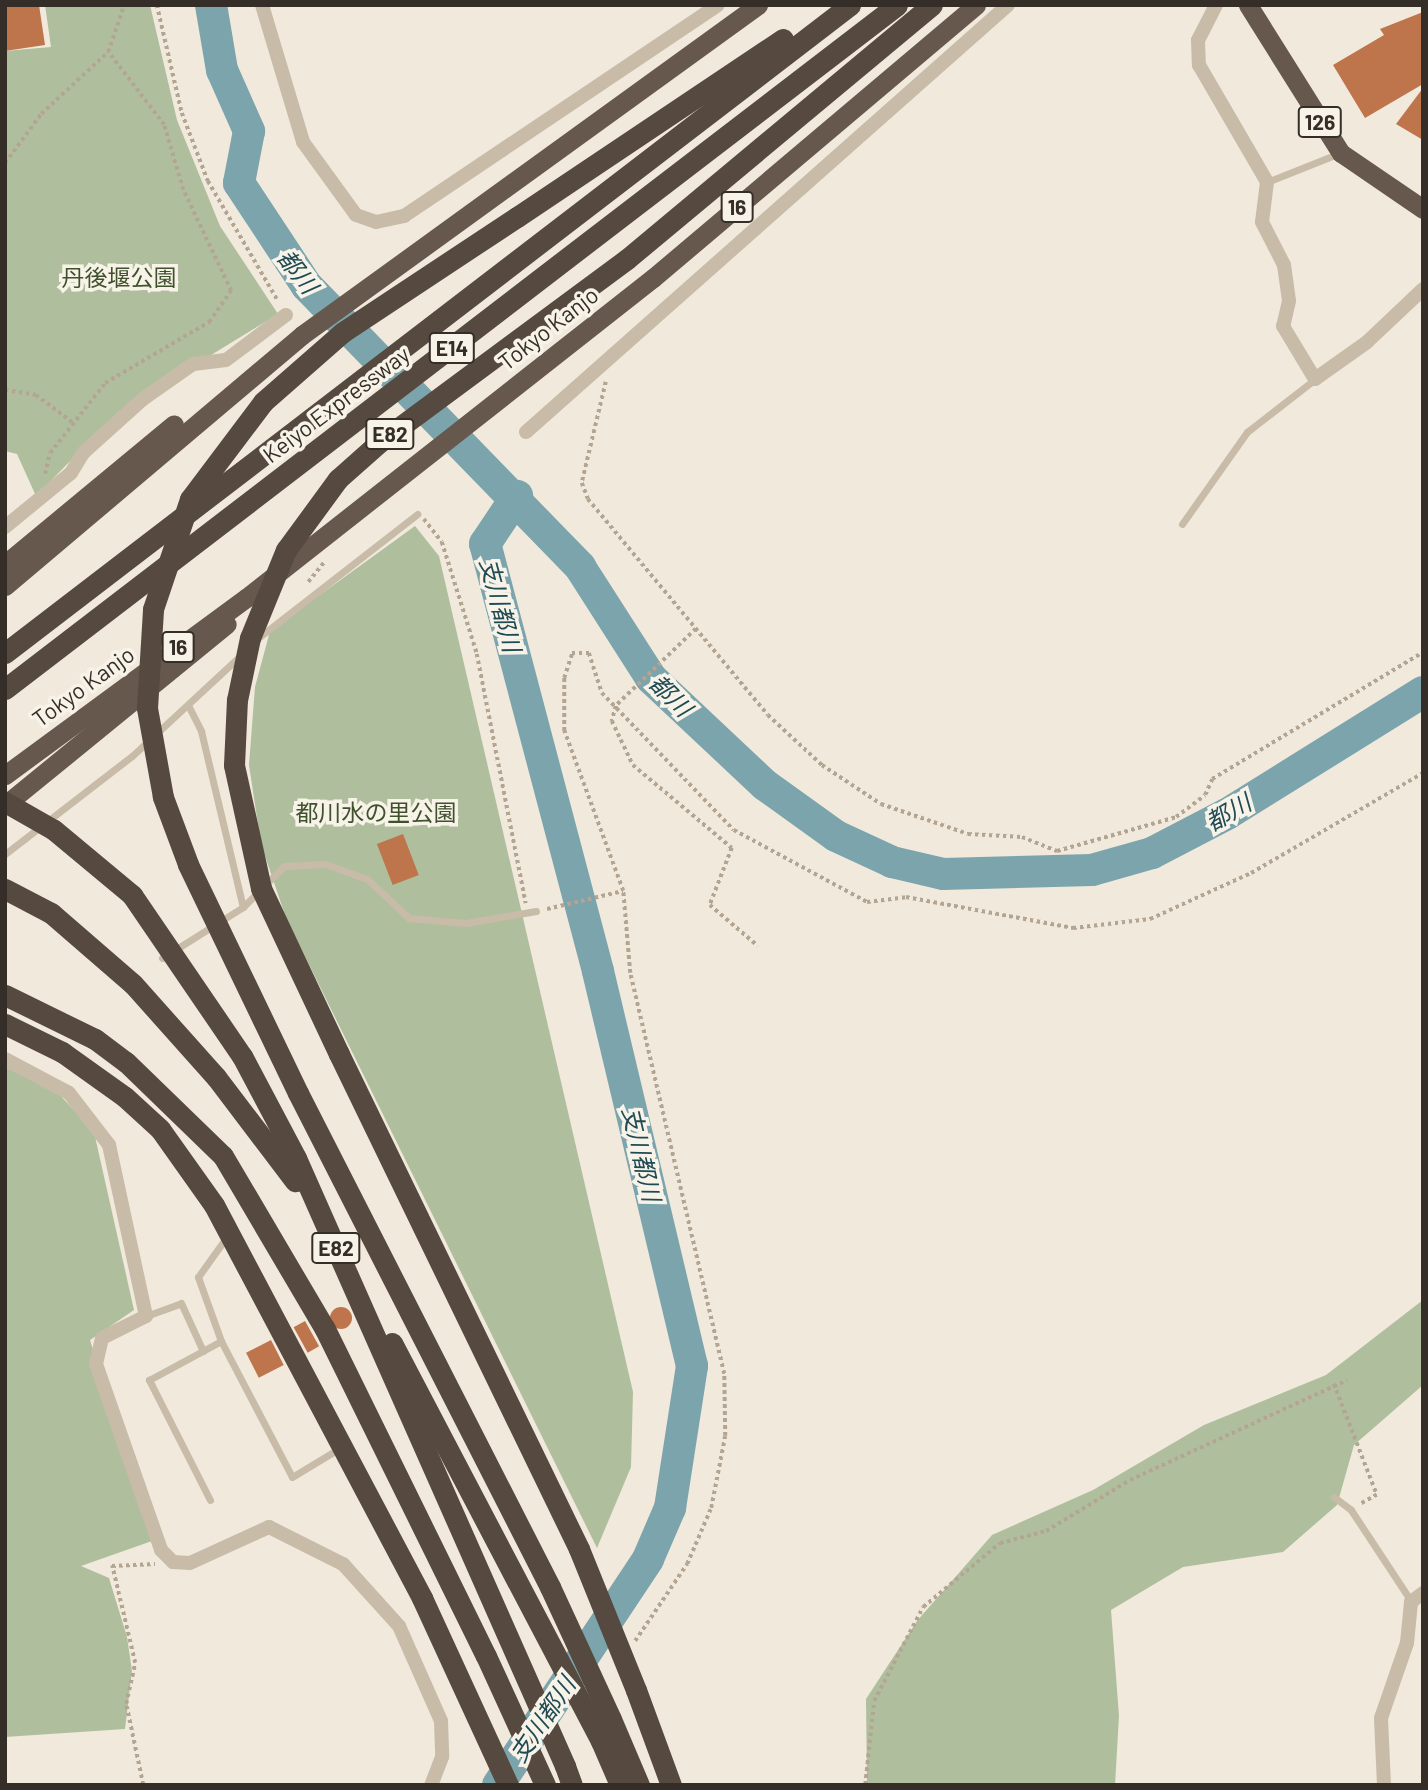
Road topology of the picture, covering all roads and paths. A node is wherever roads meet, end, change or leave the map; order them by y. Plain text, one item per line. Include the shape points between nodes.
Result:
1 (124, 5) edge
2 (157, 5) edge
3 (262, 5) edge
4 (718, 5) edge
5 (758, 5) edge
6 (830, 5) edge
7 (850, 5) edge
8 (897, 5) edge
9 (932, 5) edge
10 (976, 5) edge
11 (1008, 5) edge
12 (1216, 5) edge
13 (1248, 5) edge
14 (108, 52) junction
15 (1341, 153) junction
16 (5, 163) edge
17 (1267, 182) junction
18 (1423, 209) edge
19 (1423, 289) edge
20 (286, 315) joint
21 (613, 349) junction
22 (248, 376) junction
23 (1315, 379) junction
24 (5, 390) edge
25 (72, 422) junction
26 (526, 432) dead end
27 (53, 490) junction
28 (417, 514) joint
29 (1182, 524) dead end
30 (5, 527) edge
31 (5, 564) edge
32 (5, 586) edge
33 (246, 598) junction
34 (696, 629) junction
35 (1423, 652) edge
36 (5, 653) edge
37 (5, 688) edge
38 (189, 706) junction
39 (616, 706) junction
40 (1423, 773) edge
41 (5, 775) edge
42 (5, 803) edge
43 (5, 854) edge
44 (5, 889) edge
45 (623, 891) junction
46 (243, 907) junction
47 (536, 911) joint
48 (526, 912) junction
49 (758, 946) dead end
50 (162, 958) dead end
51 (5, 995) edge
52 (5, 1024) edge
53 (5, 1059) edge
54 (230, 1232) junction
55 (146, 1316) junction
56 (221, 1341) junction
57 (202, 1351) junction
58 (1347, 1380) dead end
59 (1334, 1384) junction
60 (342, 1447) junction
61 (1334, 1497) dead end
62 (210, 1500) dead end
63 (1351, 1510) junction
64 (166, 1557) junction
65 (1417, 1598) edge
66 (627, 1653) dead end
67 (143, 1785) edge
68 (431, 1785) edge
69 (508, 1785) edge
70 (544, 1785) edge
71 (572, 1785) edge
72 (620, 1785) edge
73 (639, 1785) edge
74 (671, 1785) edge
75 (865, 1785) edge
76 (1384, 1785) edge

1 - 14 path
2 - 20 path via 182,113 208,181
3 - 4 street via 303,142 365,222 404,216
5 - 22 highway
6 - 73 highway, E82, bridge via 343,332 240,428 178,523 148,642 155,761 183,852 298,1093 550,1587
7 - 36 highway, Keiyo Expressway / E14, bridge
8 - 37 highway, Keiyo Expressway / E14, bridge
9 - 74 highway, E82, bridge via 627,259 372,448 329,490 286,550 250,638 237,700 234,765 261,888 579,1549
10 - 33 highway, Tokyo Kanjo / 16 via 653,278
11 - 21 street
12 - 17 street via 1198,40 1199,65
13 - 15 highway, 126
14 - 16 path via 41,114
14 - 25 path via 164,125 183,190 231,290 209,322 127,366
15 - 17 lane
15 - 18 highway, 126
17 - 23 street via 1262,222 1284,265 1289,301 1283,326
19 - 23 street via 1367,342
20 - 27 street via 226,360 194,364 143,399
21 - 26 street via 604,366
21 - 34 path via 582,483
22 - 31 highway via 125,460
22 - 32 highway
23 - 29 lane via 1247,432
24 - 25 path via 36,395
25 - 27 path via 43,465
27 - 30 street
28 - 38 lane via 283,614
28 - 48 path via 442,542 477,654 525,872
33 - 41 highway, Tokyo Kanjo / 16
33 - 42 highway via 183,665
34 - 35 path via 768,716 822,765 881,804 968,834 1022,836 1057,852 1176,817 1205,795 1212,779
34 - 39 path
38 - 43 lane
38 - 46 lane via 201,731
39 - 40 path via 734,830 825,883 867,902 906,897 1073,928 1163,913 1251,873
39 - 45 path via 602,693 589,653 572,653 564,678 564,730
39 - 49 path via 612,721 633,765 732,848 710,905
42 - 71 highway, E82, bridge via 54,830 132,895 242,1056 296,1158
44 - 72 highway, E82, bridge via 51,913 133,984 269,1143 398,1353
45 - 47 path
45 - 66 path via 630,973 724,1374 725,1436 711,1508 687,1564
46 - 48 lane via 284,866 325,864 367,879 409,918 466,923
46 - 50 lane
47 - 48 lane
51 - 70 highway, bridge via 95,1039 183,1111 223,1156 325,1329
52 - 54 highway via 62,1052 125,1097 160,1129
53 - 55 street via 69,1093 109,1145
54 - 56 lane via 198,1277
54 - 60 highway
55 - 57 lane via 181,1303
55 - 64 street via 102,1338 94,1353
56 - 57 lane
56 - 60 lane via 292,1477
57 - 62 lane via 149,1380
58 - 59 path
59 - 63 path via 1377,1495
59 - 75 path via 1130,1480 1046,1531 1000,1544 923,1607 874,1701
60 - 69 highway via 462,1681
61 - 63 lane
63 - 65 lane
64 - 67 path via 157,1564 112,1566 135,1663 126,1704
64 - 68 street via 190,1563 269,1527 343,1564 400,1626 441,1721 445,1738
65 - 76 street via 1381,1718

